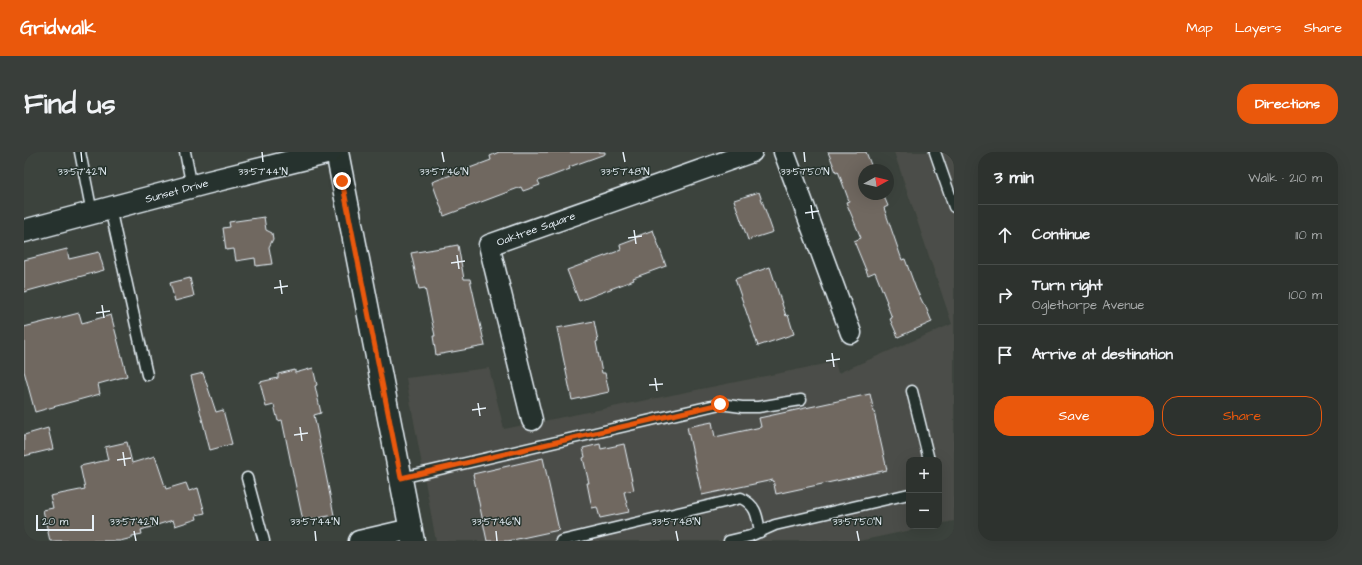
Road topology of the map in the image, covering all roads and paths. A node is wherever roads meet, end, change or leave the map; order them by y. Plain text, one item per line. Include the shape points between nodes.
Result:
1 (80, 152) edge
2 (185, 152) edge
3 (330, 152) edge
4 (337, 152) edge
5 (752, 152) edge
6 (784, 152) edge
7 (935, 152) edge
8 (192, 186) junction
9 (954, 207) edge
10 (101, 210) junction
11 (24, 231) edge
12 (851, 333) dead end
13 (147, 375) dead end
14 (912, 391) dead end
15 (801, 400) dead end
16 (532, 420) dead end
17 (928, 457) edge
18 (247, 478) dead end
19 (401, 478) junction
20 (906, 495) edge
21 (760, 532) junction
22 (412, 535) edge
23 (264, 541) edge
24 (359, 541) edge
25 (561, 541) edge
26 (728, 541) edge

1 - 10 lane
2 - 8 lane
3 - 8 main road, Sunset Drive
4 - 19 main road
5 - 16 street, Oaktree Square via 489,246
6 - 12 street
7 - 9 lane
8 - 10 main road, Sunset Drive
10 - 11 main road, Sunset Drive
10 - 13 lane
14 - 17 lane
15 - 19 lane via 758,407 720,404
18 - 23 lane
19 - 22 main road
20 - 21 lane via 776,525
21 - 25 lane via 756,512 750,502 741,498
21 - 26 lane
22 - 24 street

